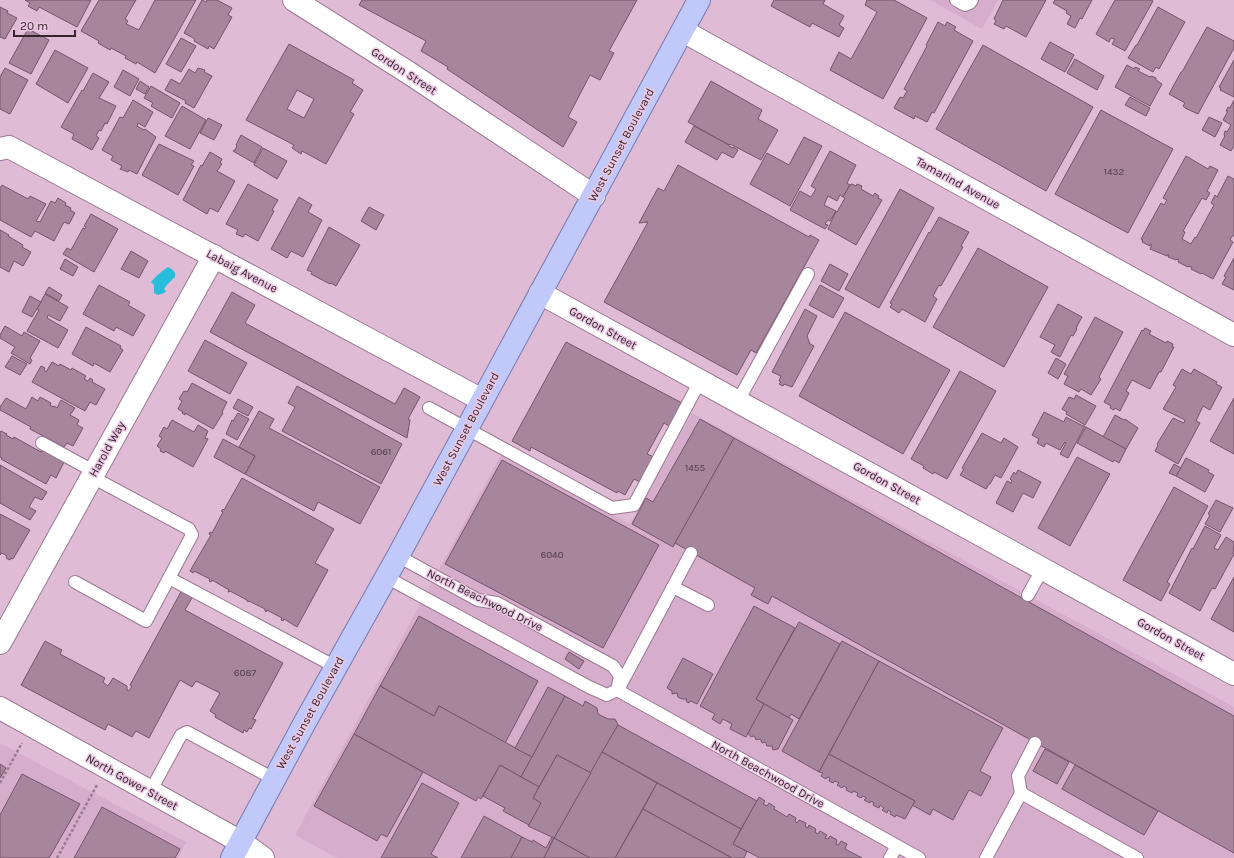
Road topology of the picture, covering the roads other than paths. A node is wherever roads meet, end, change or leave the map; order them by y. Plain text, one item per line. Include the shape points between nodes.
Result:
1 (294, 0) edge
2 (699, 0) edge
3 (956, 0) edge
4 (972, 0) edge
5 (683, 30) junction
6 (0, 149) edge
7 (594, 196) junction
8 (214, 256) junction
9 (808, 274) dead end
10 (540, 293) junction
11 (1234, 335) edge
12 (700, 381) junction
13 (482, 400) junction
14 (738, 401) junction
15 (429, 408) dead end
16 (467, 429) junction
17 (42, 443) dead end
18 (93, 475) junction
19 (691, 553) dead end
20 (398, 556) junction
21 (1043, 568) junction
22 (386, 577) junction
23 (169, 578) junction
24 (75, 582) dead end
25 (673, 586) junction
26 (1028, 595) dead end
27 (708, 605) dead end
28 (0, 643) edge
29 (336, 667) junction
30 (1234, 674) edge
31 (617, 690) junction
32 (0, 708) edge
33 (1035, 743) dead end
34 (274, 778) junction
35 (150, 792) junction
36 (1021, 793) junction
37 (896, 846) junction
38 (236, 850) edge
39 (263, 858) edge
40 (890, 858) edge
41 (919, 858) edge
42 (986, 858) edge
43 (1137, 858) edge

1 - 7 street, Gordon Street
2 - 5 main road, West Sunset Boulevard
3 - 4 lane via 965,5
5 - 7 main road, West Sunset Boulevard
5 - 11 street, Tamarind Avenue
6 - 8 street, Labaig Avenue via 9,147
7 - 10 main road, West Sunset Boulevard
8 - 13 street, Labaig Avenue
8 - 18 street, Harold Way
9 - 14 lane
10 - 12 street, Gordon Street
10 - 13 main road, West Sunset Boulevard
12 - 14 street, Gordon Street
12 - 16 lane via 634,504 612,508
13 - 16 main road, West Sunset Boulevard
14 - 21 street, Gordon Street
15 - 16 lane
16 - 20 main road, West Sunset Boulevard
17 - 18 lane
18 - 23 lane via 189,529 192,535
18 - 28 street, Harold Way
19 - 25 lane
20 - 22 main road, West Sunset Boulevard
20 - 31 lane, North Beachwood Drive via 478,600 497,603 613,666 620,676
21 - 26 lane
21 - 30 street, Gordon Street
22 - 29 main road, West Sunset Boulevard
22 - 31 lane, North Beachwood Drive via 589,687 608,695
23 - 24 lane via 146,621
23 - 29 lane
25 - 27 lane
25 - 31 lane
29 - 34 main road, West Sunset Boulevard
31 - 37 lane, North Beachwood Drive
32 - 35 street, North Gower Street
33 - 36 lane via 1018,776
34 - 35 lane via 187,732 181,735
34 - 38 main road, West Sunset Boulevard
35 - 38 street, North Gower Street
36 - 42 lane
36 - 43 lane
37 - 40 lane
37 - 41 lane, North Beachwood Drive
38 - 39 street, North Gower Street

